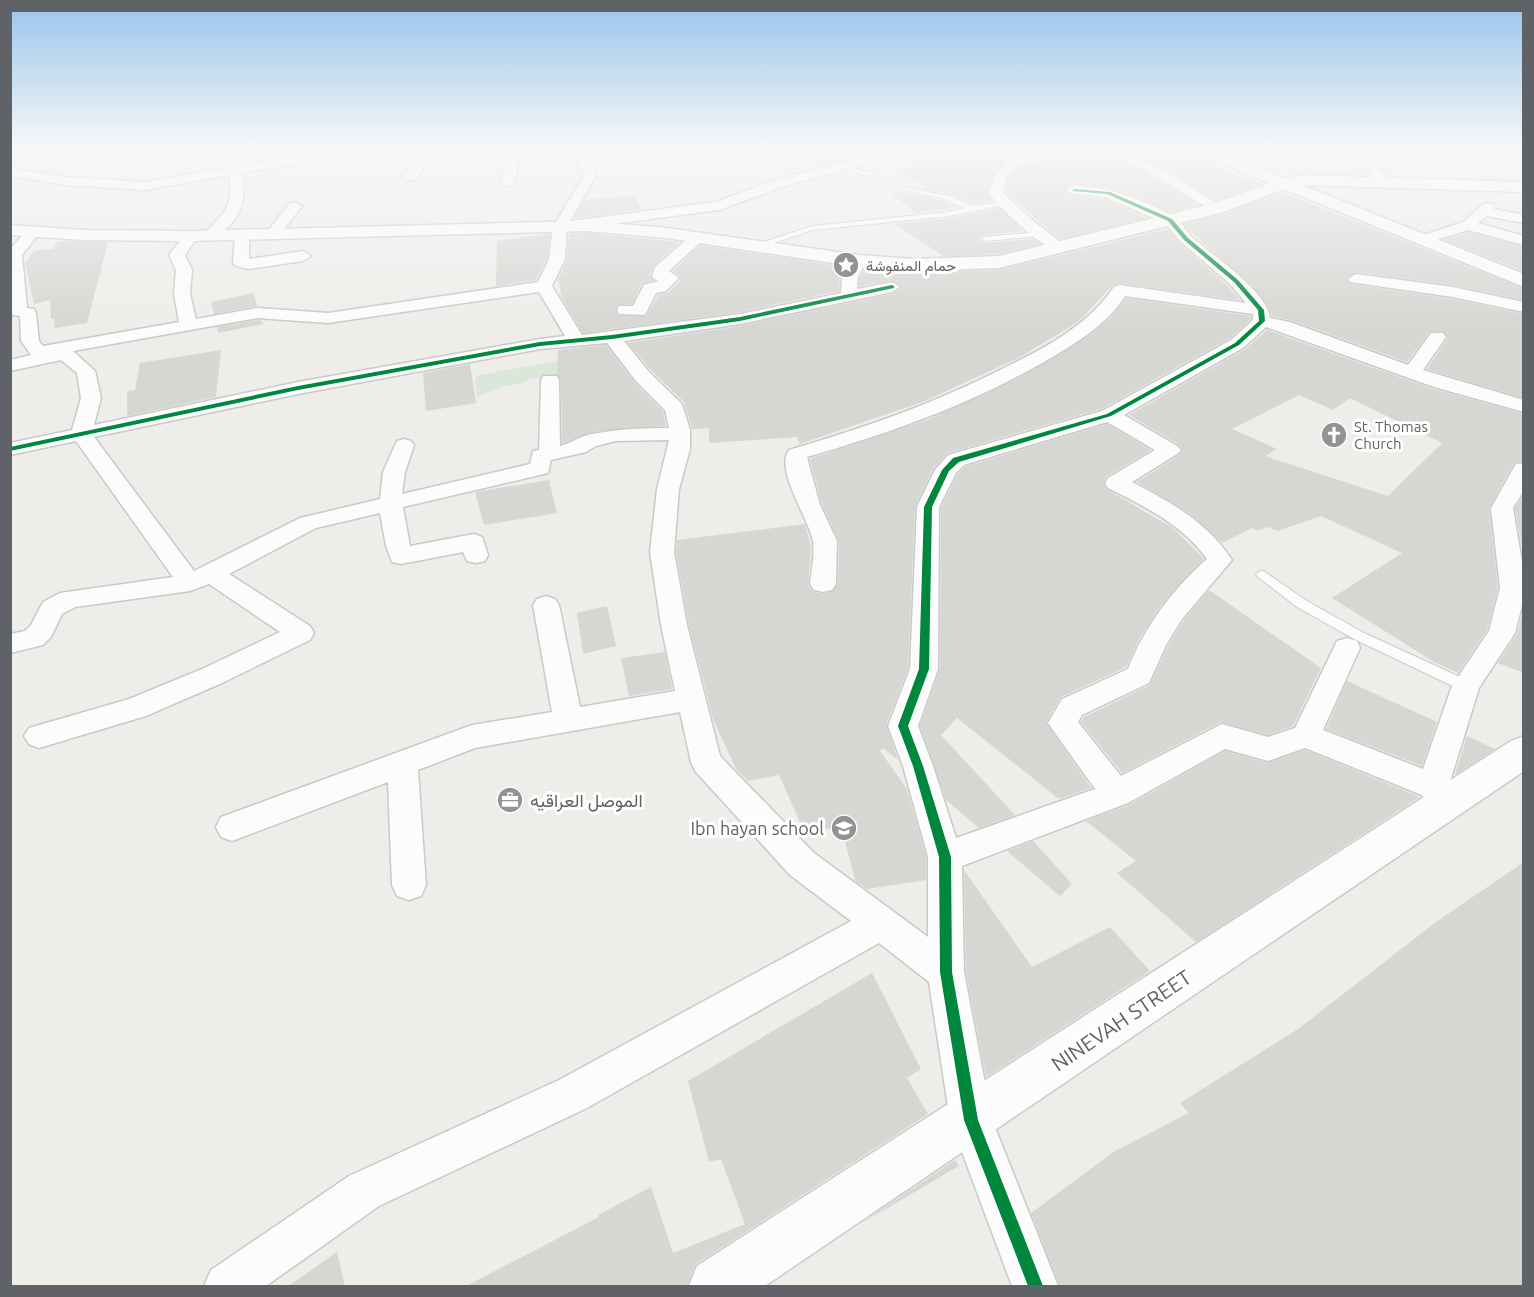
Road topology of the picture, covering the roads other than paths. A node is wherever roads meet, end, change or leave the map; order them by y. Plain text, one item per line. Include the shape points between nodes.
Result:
1 (237, 208) edge
2 (294, 208) edge
3 (571, 208) edge
4 (707, 208) edge
5 (970, 208) joint
6 (974, 208) edge
7 (1009, 208) edge
8 (1141, 208) edge
9 (1218, 208) edge
10 (1344, 208) edge
11 (1524, 219) edge
12 (1170, 220) junction
13 (1468, 225) junction
14 (560, 227) junction
15 (10, 230) edge
16 (273, 234) junction
17 (1037, 234) junction
18 (212, 235) junction
19 (242, 235) junction
20 (24, 236) edge
21 (191, 236) junction
22 (698, 237) junction
23 (985, 239) dead end
24 (1423, 240) junction
25 (1524, 241) edge
26 (752, 246) junction
27 (1059, 249) junction
28 (303, 256) dead end
29 (859, 261) junction
30 (1356, 279) dead end
31 (1524, 281) edge
32 (544, 286) junction
33 (892, 287) dead end
34 (849, 296) junction
35 (1524, 307) edge
36 (625, 310) dead end
37 (1261, 315) junction
38 (740, 318) junction
39 (188, 324) junction
40 (612, 337) junction
41 (1437, 337) dead end
42 (576, 340) junction
43 (750, 340) dead end
44 (38, 352) junction
45 (64, 353) junction
46 (10, 366) edge
47 (1412, 373) junction
48 (550, 380) dead end
49 (1524, 406) edge
50 (1109, 415) junction
51 (81, 434) junction
52 (679, 434) junction
53 (404, 445) dead end
54 (10, 449) edge
55 (550, 454) junction
56 (1521, 477) edge
57 (391, 504) junction
58 (476, 555) dead end
59 (1262, 574) dead end
60 (200, 578) junction
61 (823, 584) dead end
62 (546, 605) dead end
63 (10, 644) edge
64 (1347, 648) dead end
65 (1466, 686) junction
66 (691, 699) junction
67 (568, 720) junction
68 (39, 735) dead end
69 (1306, 736) junction
70 (1524, 751) edge
71 (402, 763) junction
72 (1117, 794) junction
73 (1439, 796) junction
74 (232, 826) dead end
75 (945, 857) junction
76 (409, 885) dead end
77 (881, 923) junction
78 (946, 972) junction
79 (970, 1120) junction
80 (227, 1287) edge
81 (717, 1287) edge
82 (1035, 1287) edge

1 - 18 street
2 - 16 street
3 - 14 street
4 - 14 street
5 - 6 lane
5 - 26 lane via 949,214 812,228
7 - 17 street
8 - 12 street
9 - 12 main road
10 - 24 main road
11 - 13 street via 1486,209
12 - 27 main road
12 - 37 street via 1230,274
13 - 24 street
13 - 25 street
14 - 16 main road
14 - 22 main road
14 - 32 street via 557,259
15 - 20 main road
16 - 19 main road
17 - 23 lane
17 - 27 street
18 - 19 main road
18 - 21 main road
19 - 28 street via 241,263
20 - 21 main road
20 - 44 street via 14,254 14,273 19,311 28,313 30,341
21 - 39 street via 177,255 184,270 182,294
22 - 26 main road
22 - 36 street via 661,270 660,278 671,278 660,288 650,288 639,310
24 - 31 main road
26 - 29 main road
27 - 29 main road via 999,262 915,266
29 - 34 street via 850,277
30 - 35 street via 1453,292
32 - 39 street via 328,318 257,313
32 - 42 street
33 - 34 street
34 - 38 street
37 - 47 street
37 - 50 street via 1237,344
37 - 61 street via 1120,290 1105,313 1040,358 904,421 796,454 809,505 825,541
38 - 40 street
38 - 43 street
39 - 44 street
40 - 42 street
40 - 52 street via 642,377 675,408
41 - 47 street
42 - 51 street via 298,388
44 - 45 street
45 - 46 street
45 - 51 street via 86,371 91,398
47 - 49 street
48 - 55 street
50 - 72 street via 1170,450 1116,483 1161,505 1194,531 1220,560 1182,600 1144,658 1139,676 1072,707 1063,723
50 - 75 street via 956,460 946,470 928,507 924,669 903,726
51 - 54 street
51 - 60 street
52 - 55 street via 616,435
52 - 66 street via 668,489 662,552
53 - 57 street via 393,474
55 - 57 street via 541,456 540,468
56 - 65 street via 1503,508 1513,588 1502,633
57 - 58 street via 401,556 474,542
57 - 60 street via 308,523
59 - 65 lane via 1302,604 1349,631
60 - 63 street via 69,599 52,608 34,638
60 - 68 street via 301,633 136,708
62 - 67 street
64 - 69 street
65 - 73 street
66 - 67 street
66 - 77 street via 705,762 802,864
67 - 71 street via 472,737
69 - 72 street via 1269,749 1222,736
69 - 73 street
70 - 73 main road, NINEVAH STREET
71 - 74 street
71 - 76 street
72 - 75 street
73 - 79 main road, NINEVAH STREET
75 - 78 street
77 - 78 street
77 - 80 street via 573,1094 364,1191
78 - 79 street
79 - 81 main road, NINEVAH STREET
79 - 82 street

